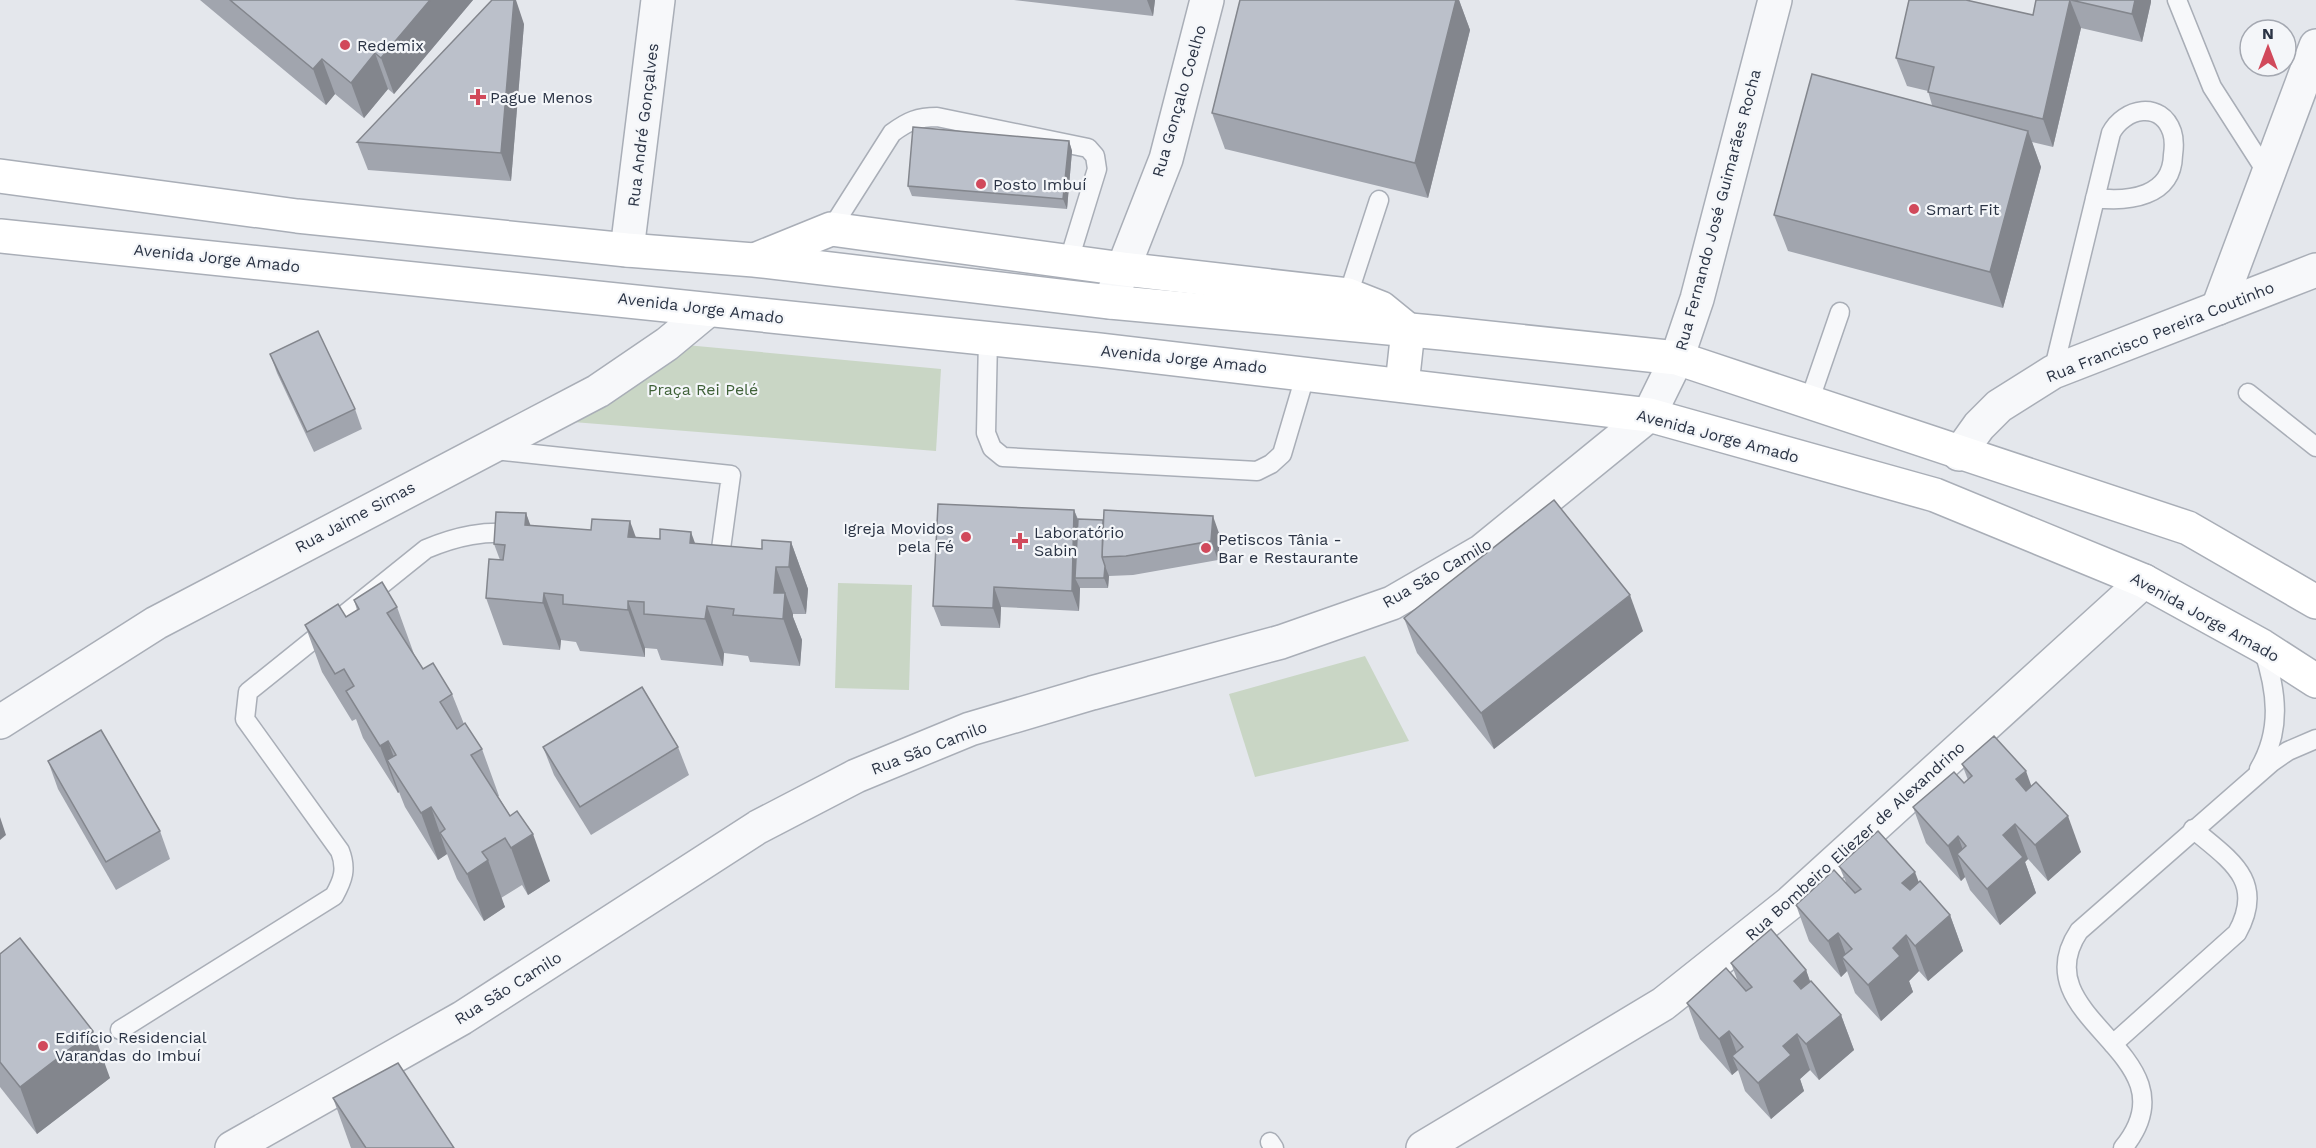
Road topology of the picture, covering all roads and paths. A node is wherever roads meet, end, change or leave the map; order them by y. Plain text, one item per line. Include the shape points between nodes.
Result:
1 (658, 0) edge
2 (1207, 0) edge
3 (1775, 0) edge
4 (2177, 0) edge
5 (2316, 46) edge
6 (0, 176) edge
7 (2269, 176) junction
8 (2095, 198) junction
9 (1379, 200) dead end
10 (831, 229) junction
11 (0, 236) edge
12 (627, 250) junction
13 (754, 260) junction
14 (1069, 260) junction
15 (1124, 269) junction
16 (2316, 270) edge
17 (1348, 295) junction
18 (1110, 302) junction
19 (2218, 308) junction
20 (708, 310) junction
21 (1840, 312) dead end
22 (1408, 330) junction
23 (988, 339) junction
24 (1677, 358) junction
25 (2053, 372) junction
26 (1306, 373) junction
27 (1402, 385) junction
28 (2248, 393) dead end
29 (1809, 402) junction
30 (1649, 416) junction
31 (2316, 447) edge
32 (484, 449) junction
33 (1959, 454) junction
34 (532, 535) edge
35 (685, 552) edge
36 (2144, 581) junction
37 (2316, 602) edge
38 (2262, 646) junction
39 (2316, 681) edge
40 (0, 722) edge
41 (2316, 739) edge
42 (2255, 776) junction
43 (2193, 829) junction
44 (120, 1030) dead end
45 (2113, 1044) junction
46 (232, 1148) edge
47 (1423, 1148) edge
48 (2123, 1148) edge

1 - 12 street, Rua André Gonçalves
2 - 15 street, Rua Gonçalo Coelho via 1166,159
3 - 24 street, Rua Fernando José Guimarães Rocha via 1697,299
4 - 7 lane via 2212,87
5 - 7 street
6 - 12 main road via 297,216
7 - 19 street
8 - 8 lane via 2116,122 2128,113 2146,111 2162,117 2172,131 2174,146 2167,178 2157,190 2143,196
8 - 25 lane
9 - 17 lane
10 - 13 main road
10 - 14 main road
10 - 14 lane via 892,133 918,117 937,117 1088,148 1095,156 1097,168
11 - 20 main road, Avenida Jorge Amado
12 - 13 main road
13 - 18 main road
14 - 15 main road
15 - 17 main road
15 - 18 street, Rua Gonçalo Coelho
16 - 19 street, Rua Francisco Pereira Coutinho
17 - 22 main road via 1381,308
18 - 22 main road
19 - 25 street, Rua Francisco Pereira Coutinho
20 - 23 main road, Avenida Jorge Amado
20 - 32 street, Rua Jaime Simas via 667,344 598,391
21 - 29 lane
22 - 24 main road
22 - 27 main road
23 - 26 main road, Avenida Jorge Amado
23 - 26 lane via 986,433 992,448 1003,457 1257,471 1282,454
24 - 29 main road
24 - 30 street, Rua Fernando José Guimarães Rocha
25 - 33 street, Rua Francisco Pereira Coutinho via 1999,406
26 - 27 main road, Avenida Jorge Amado
27 - 30 main road, Avenida Jorge Amado
28 - 31 lane
29 - 33 main road
30 - 36 main road, Avenida Jorge Amado via 1935,495
30 - 46 street, Rua São Camilo via 1482,551 1392,603 1281,642 970,729 856,776 758,827 462,1018
32 - 35 lane via 731,475 720,556
32 - 40 street, Rua Jaime Simas via 156,623
33 - 37 main road via 2188,528
34 - 44 lane via 475,533 426,549 248,692 245,719 340,852 346,866 342,882 334,896
36 - 38 main road, Avenida Jorge Amado
36 - 47 street, Rua Bombeiro Eliezer de Alexandrino via 1790,903 1663,1004
38 - 39 main road, Avenida Jorge Amado
38 - 42 lane via 2272,675 2276,718 2273,738
41 - 42 lane via 2288,751
42 - 43 lane
43 - 45 lane via 2079,931 2069,946 2065,963 2067,982
43 - 45 lane via 2237,865 2246,891 2244,920 2237,933
45 - 48 lane via 2137,1074 2141,1090 2137,1123

